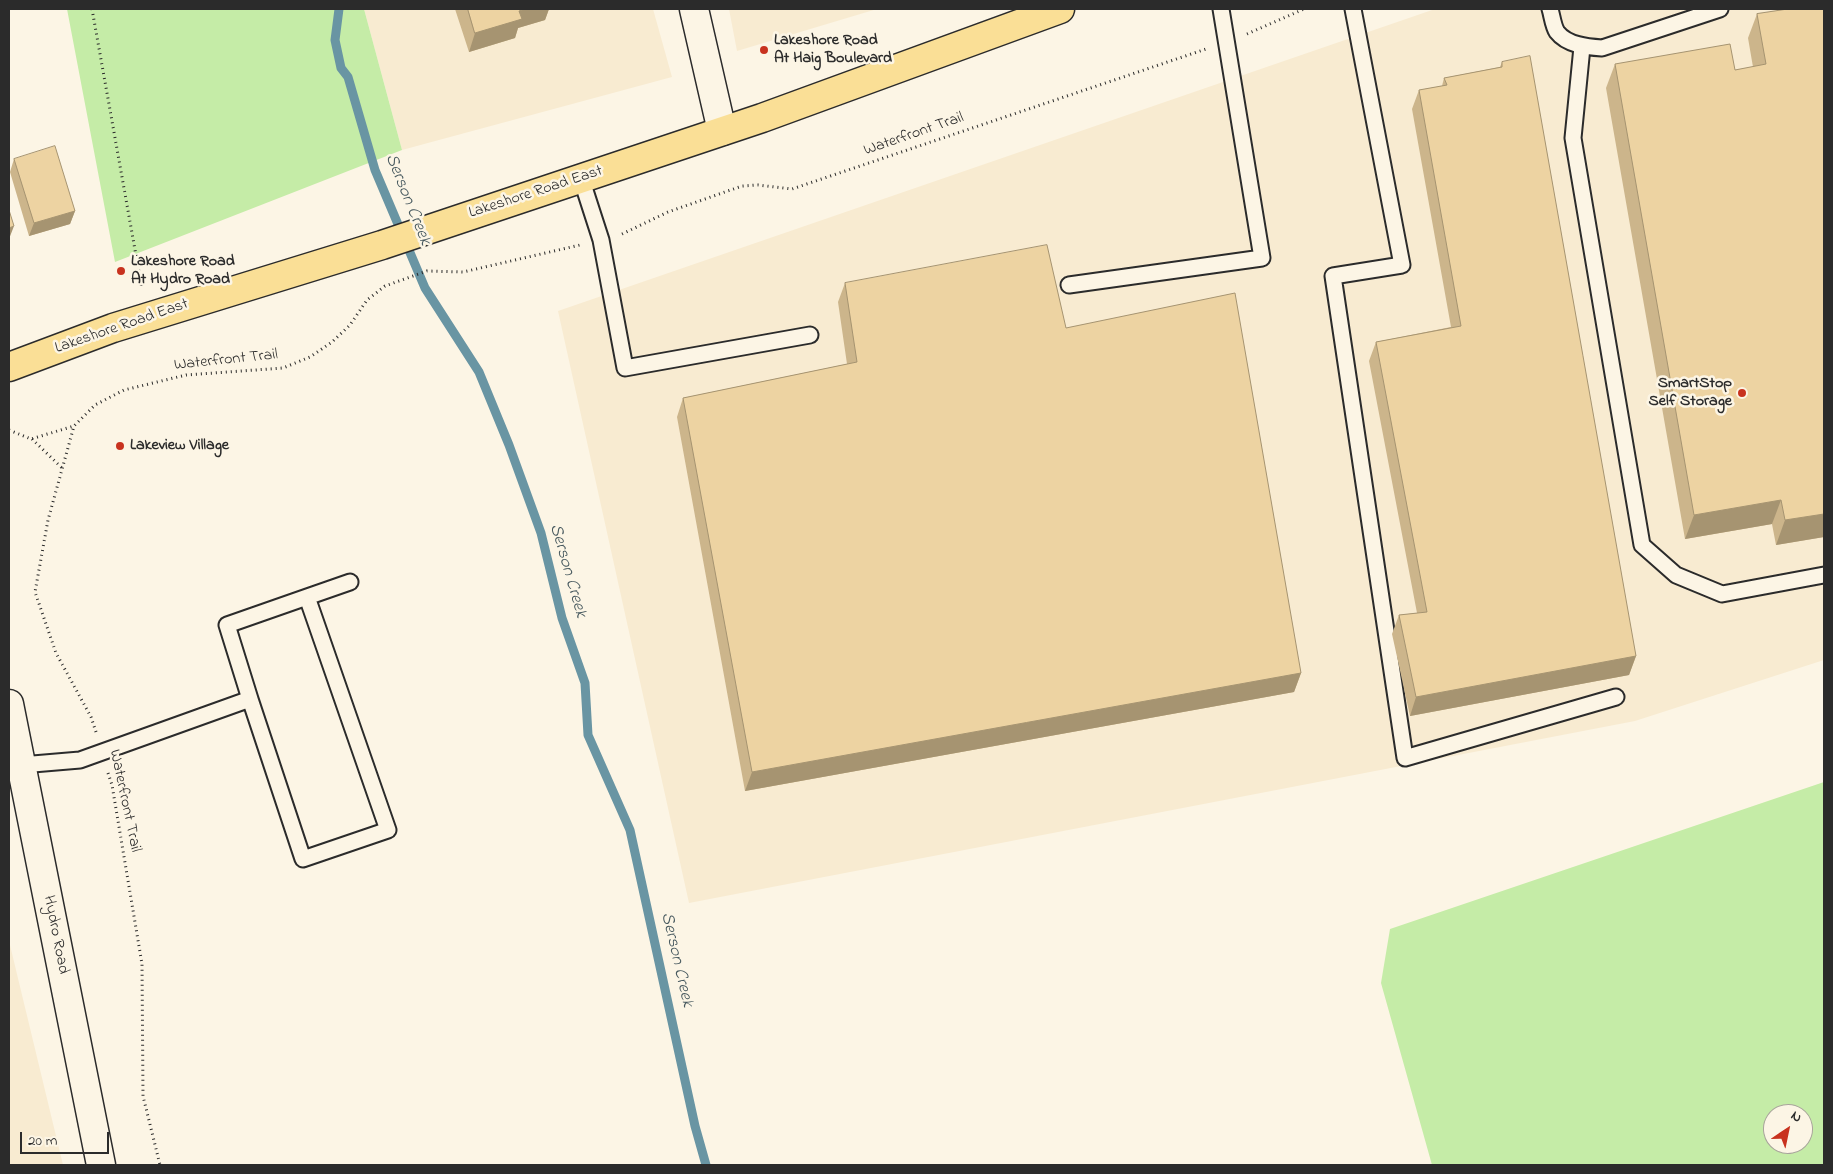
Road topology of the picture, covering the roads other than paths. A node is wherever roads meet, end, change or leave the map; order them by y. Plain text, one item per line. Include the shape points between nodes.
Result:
1 (694, 9) edge
2 (1060, 9) edge
3 (1221, 9) edge
4 (1353, 9) edge
5 (1550, 9) edge
6 (1720, 9) edge
7 (1582, 47) junction
8 (722, 131) junction
9 (581, 178) junction
10 (1069, 285) dead end
11 (810, 335) dead end
12 (9, 367) edge
13 (1824, 575) edge
14 (350, 582) dead end
15 (307, 597) junction
16 (1616, 697) dead end
17 (250, 699) junction
18 (9, 704) edge
19 (21, 766) junction
20 (101, 1165) edge

1 - 8 street
2 - 8 main road, Lakeshore Road East
3 - 10 lane via 1262,258
4 - 16 lane via 1402,265 1333,276 1405,758
5 - 7 lane via 1557,32
6 - 7 lane via 1602,48
7 - 13 lane via 1573,138 1642,545 1676,575 1722,594
8 - 9 main road, Lakeshore Road East
9 - 11 lane via 601,240 625,368
9 - 12 main road, Lakeshore Road East via 113,328
14 - 15 lane
15 - 17 lane via 227,625
15 - 17 lane via 388,830 303,859
17 - 19 lane via 80,760
18 - 19 street, Hydro Road
19 - 20 street, Hydro Road

